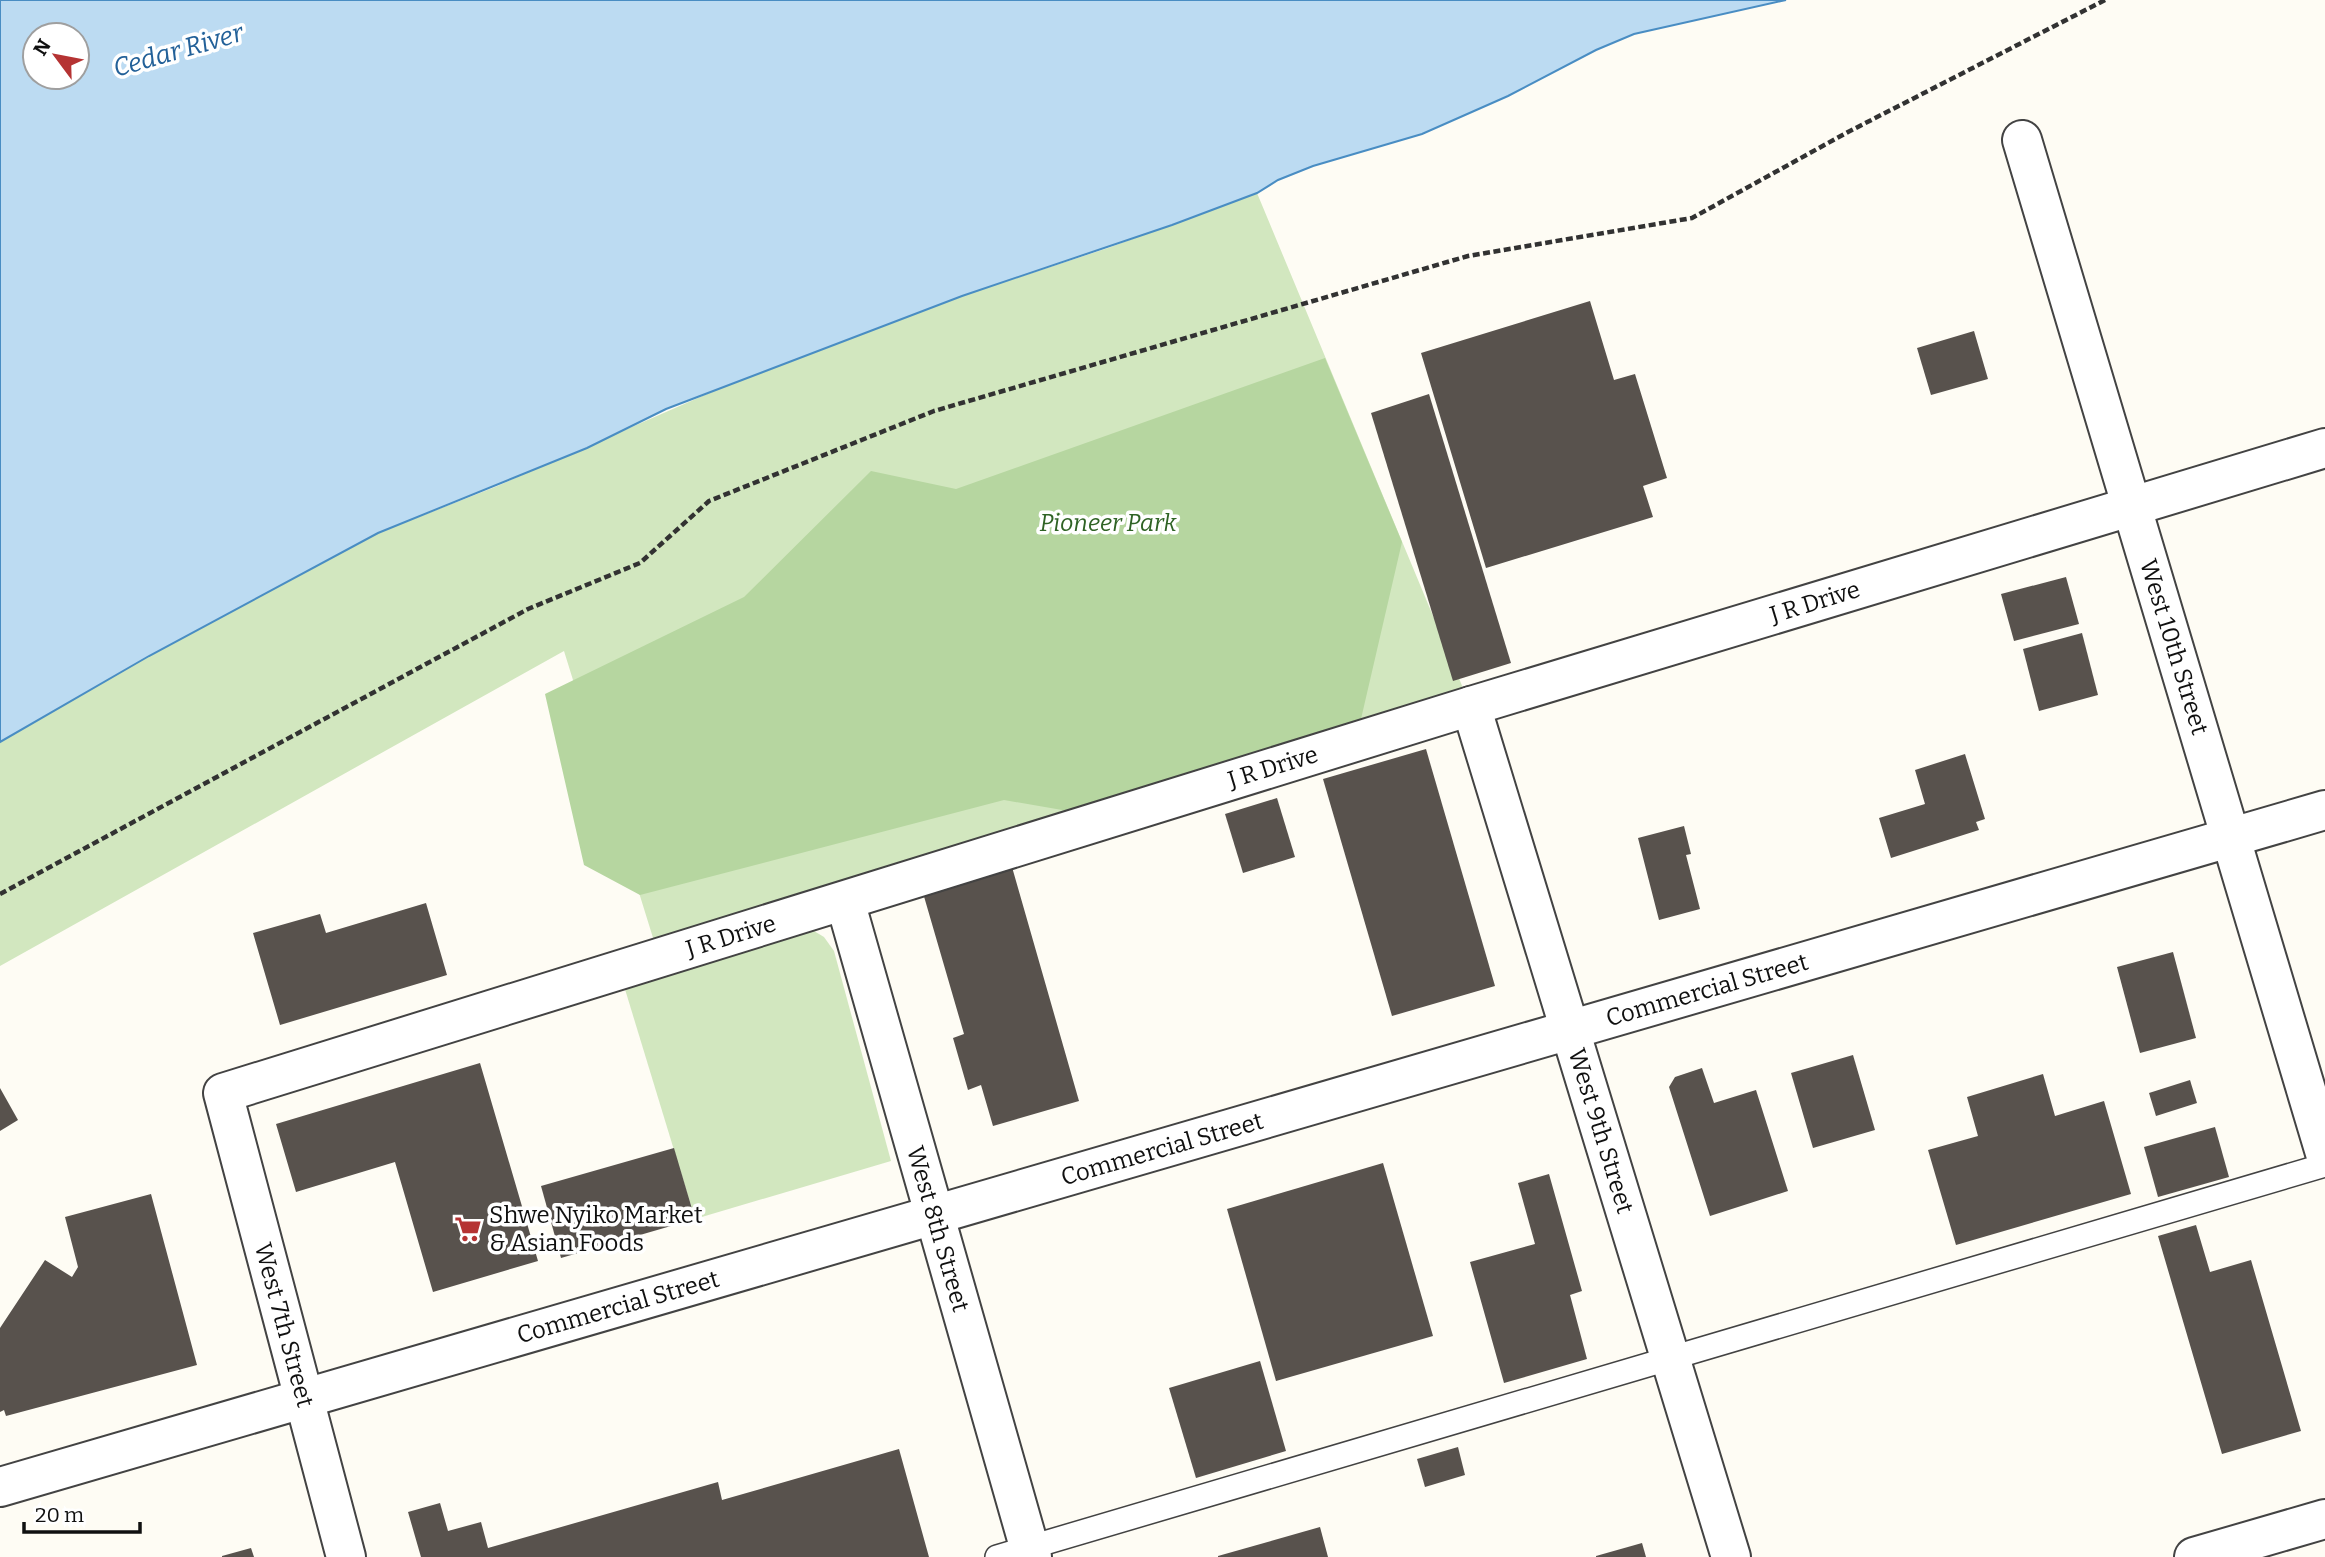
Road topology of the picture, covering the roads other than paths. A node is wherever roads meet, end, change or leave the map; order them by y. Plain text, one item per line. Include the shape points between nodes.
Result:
1 (2022, 140) dead end
2 (2325, 448) edge
3 (2132, 506) junction
4 (1471, 706) junction
5 (2325, 810) edge
6 (2231, 838) junction
7 (845, 901) junction
8 (1570, 1030) junction
9 (223, 1093) joint
10 (2325, 1153) edge
11 (2325, 1166) edge
12 (934, 1215) junction
13 (1670, 1360) junction
14 (304, 1398) junction
15 (0, 1487) edge
16 (2325, 1519) edge
17 (1019, 1554) edge
18 (346, 1557) edge
19 (1731, 1557) edge
20 (2194, 1557) edge

1 - 3 street, West 10th Street
2 - 3 street, J R Drive
3 - 4 street, J R Drive
3 - 6 street, West 10th Street
4 - 7 street, J R Drive
4 - 8 street, West 9th Street
5 - 6 street, Commercial Street
6 - 8 street, Commercial Street
6 - 10 street, West 10th Street
7 - 9 street, J R Drive
7 - 12 street, West 8th Street
8 - 12 street, Commercial Street
8 - 13 street, West 9th Street
9 - 14 street, West 7th Street
11 - 13 lane
12 - 14 street, Commercial Street
12 - 17 street, West 8th Street
13 - 17 lane
13 - 19 street, West 9th Street
14 - 15 street, Commercial Street
14 - 18 street, West 7th Street
16 - 20 street

